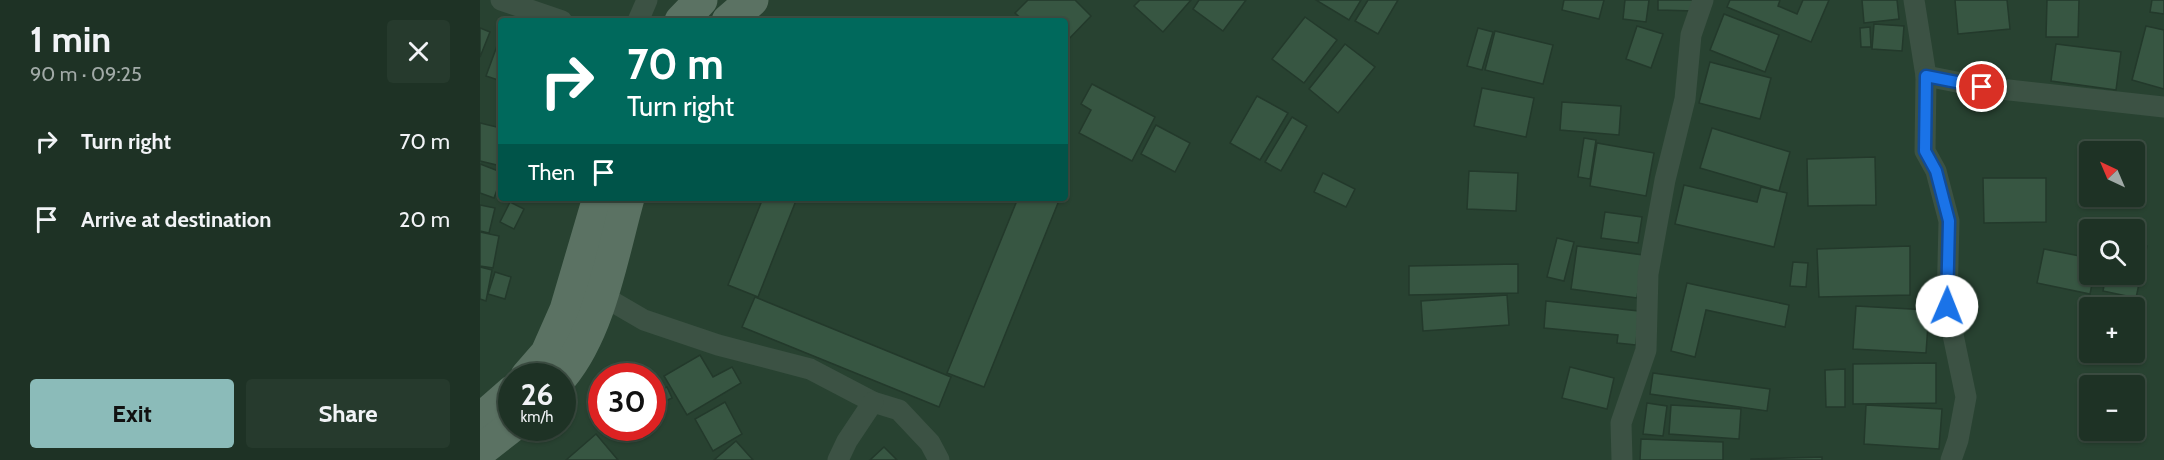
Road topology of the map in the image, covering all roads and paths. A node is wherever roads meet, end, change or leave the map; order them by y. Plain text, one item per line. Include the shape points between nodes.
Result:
1 (501, 0) edge
2 (647, 0) edge
3 (701, 0) edge
4 (752, 0) edge
5 (1703, 0) edge
6 (1914, 0) edge
7 (553, 18) edge
8 (639, 18) edge
9 (684, 18) edge
10 (731, 18) edge
11 (1926, 76) junction
12 (2164, 107) edge
13 (598, 201) edge
14 (627, 201) edge
15 (601, 295) junction
16 (538, 363) edge
17 (570, 363) edge
18 (873, 402) junction
19 (498, 404) edge
20 (480, 420) edge
21 (498, 437) edge
22 (480, 451) edge
23 (838, 460) edge
24 (939, 460) edge
25 (1622, 460) edge
26 (1952, 460) edge

1 - 7 street
2 - 8 street
3 - 9 main road
4 - 10 main road
5 - 25 street via 1691,35 1685,99 1648,274 1646,350 1621,423
6 - 11 street
11 - 12 street via 1982,87
11 - 26 street via 1925,151 1936,171 1949,221 1947,306 1966,397
13 - 16 main road via 566,310 547,353
14 - 15 main road
15 - 17 main road via 584,342
15 - 18 street via 645,320 718,345 810,369
18 - 23 street
18 - 24 street via 899,410 930,443
19 - 20 main road
21 - 22 main road

